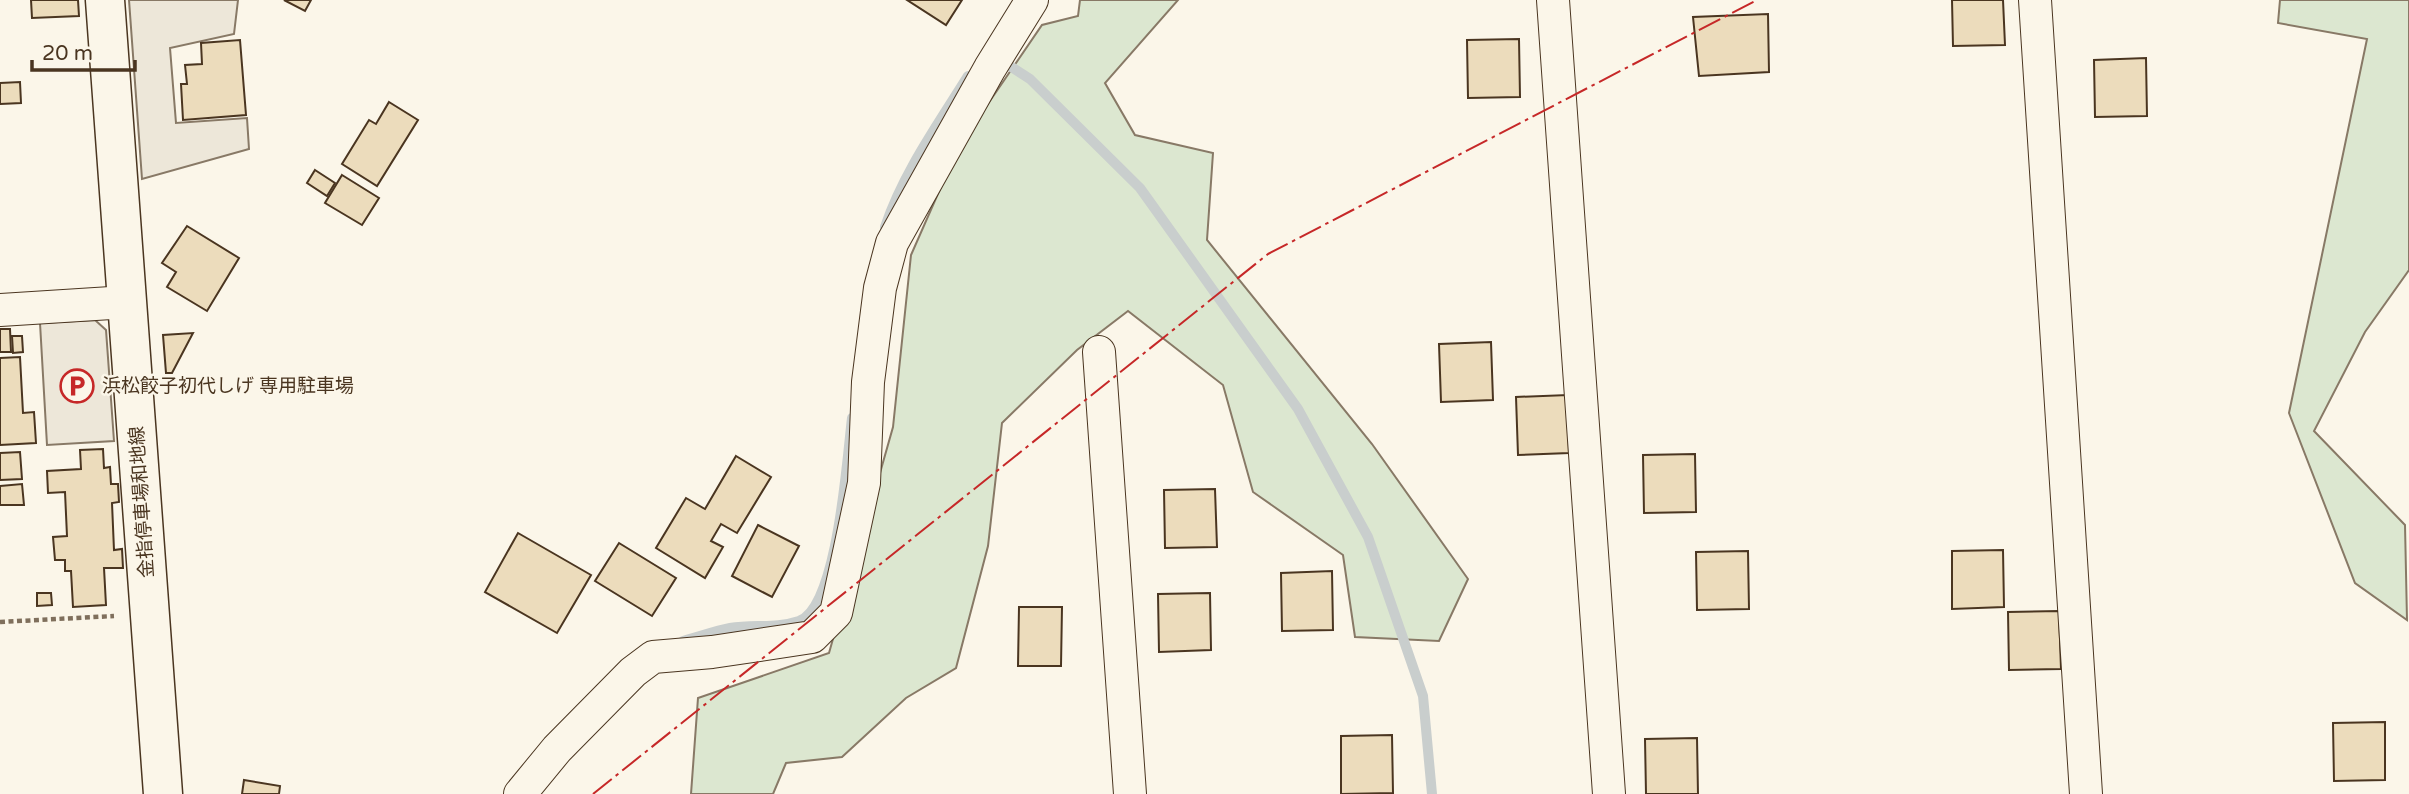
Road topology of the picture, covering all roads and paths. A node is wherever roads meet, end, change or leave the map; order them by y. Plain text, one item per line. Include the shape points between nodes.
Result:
1 (105, 0) edge
2 (1032, 0) edge
3 (1553, 0) edge
4 (2035, 0) edge
5 (127, 302) junction
6 (0, 310) edge
7 (1099, 352) dead end
8 (150, 614) junction
9 (0, 622) edge
10 (163, 794) edge
11 (520, 794) edge
12 (1130, 794) edge
13 (1609, 794) edge
14 (2086, 794) edge

1 - 5 main road, 金指停車場和地線
2 - 11 street via 892,243 880,288 868,382 864,483 836,613 812,637 653,657 557,749
3 - 13 street
4 - 14 street
5 - 6 street
5 - 8 main road, 金指停車場和地線
7 - 12 street
8 - 9 path
8 - 10 main road, 金指停車場和地線

